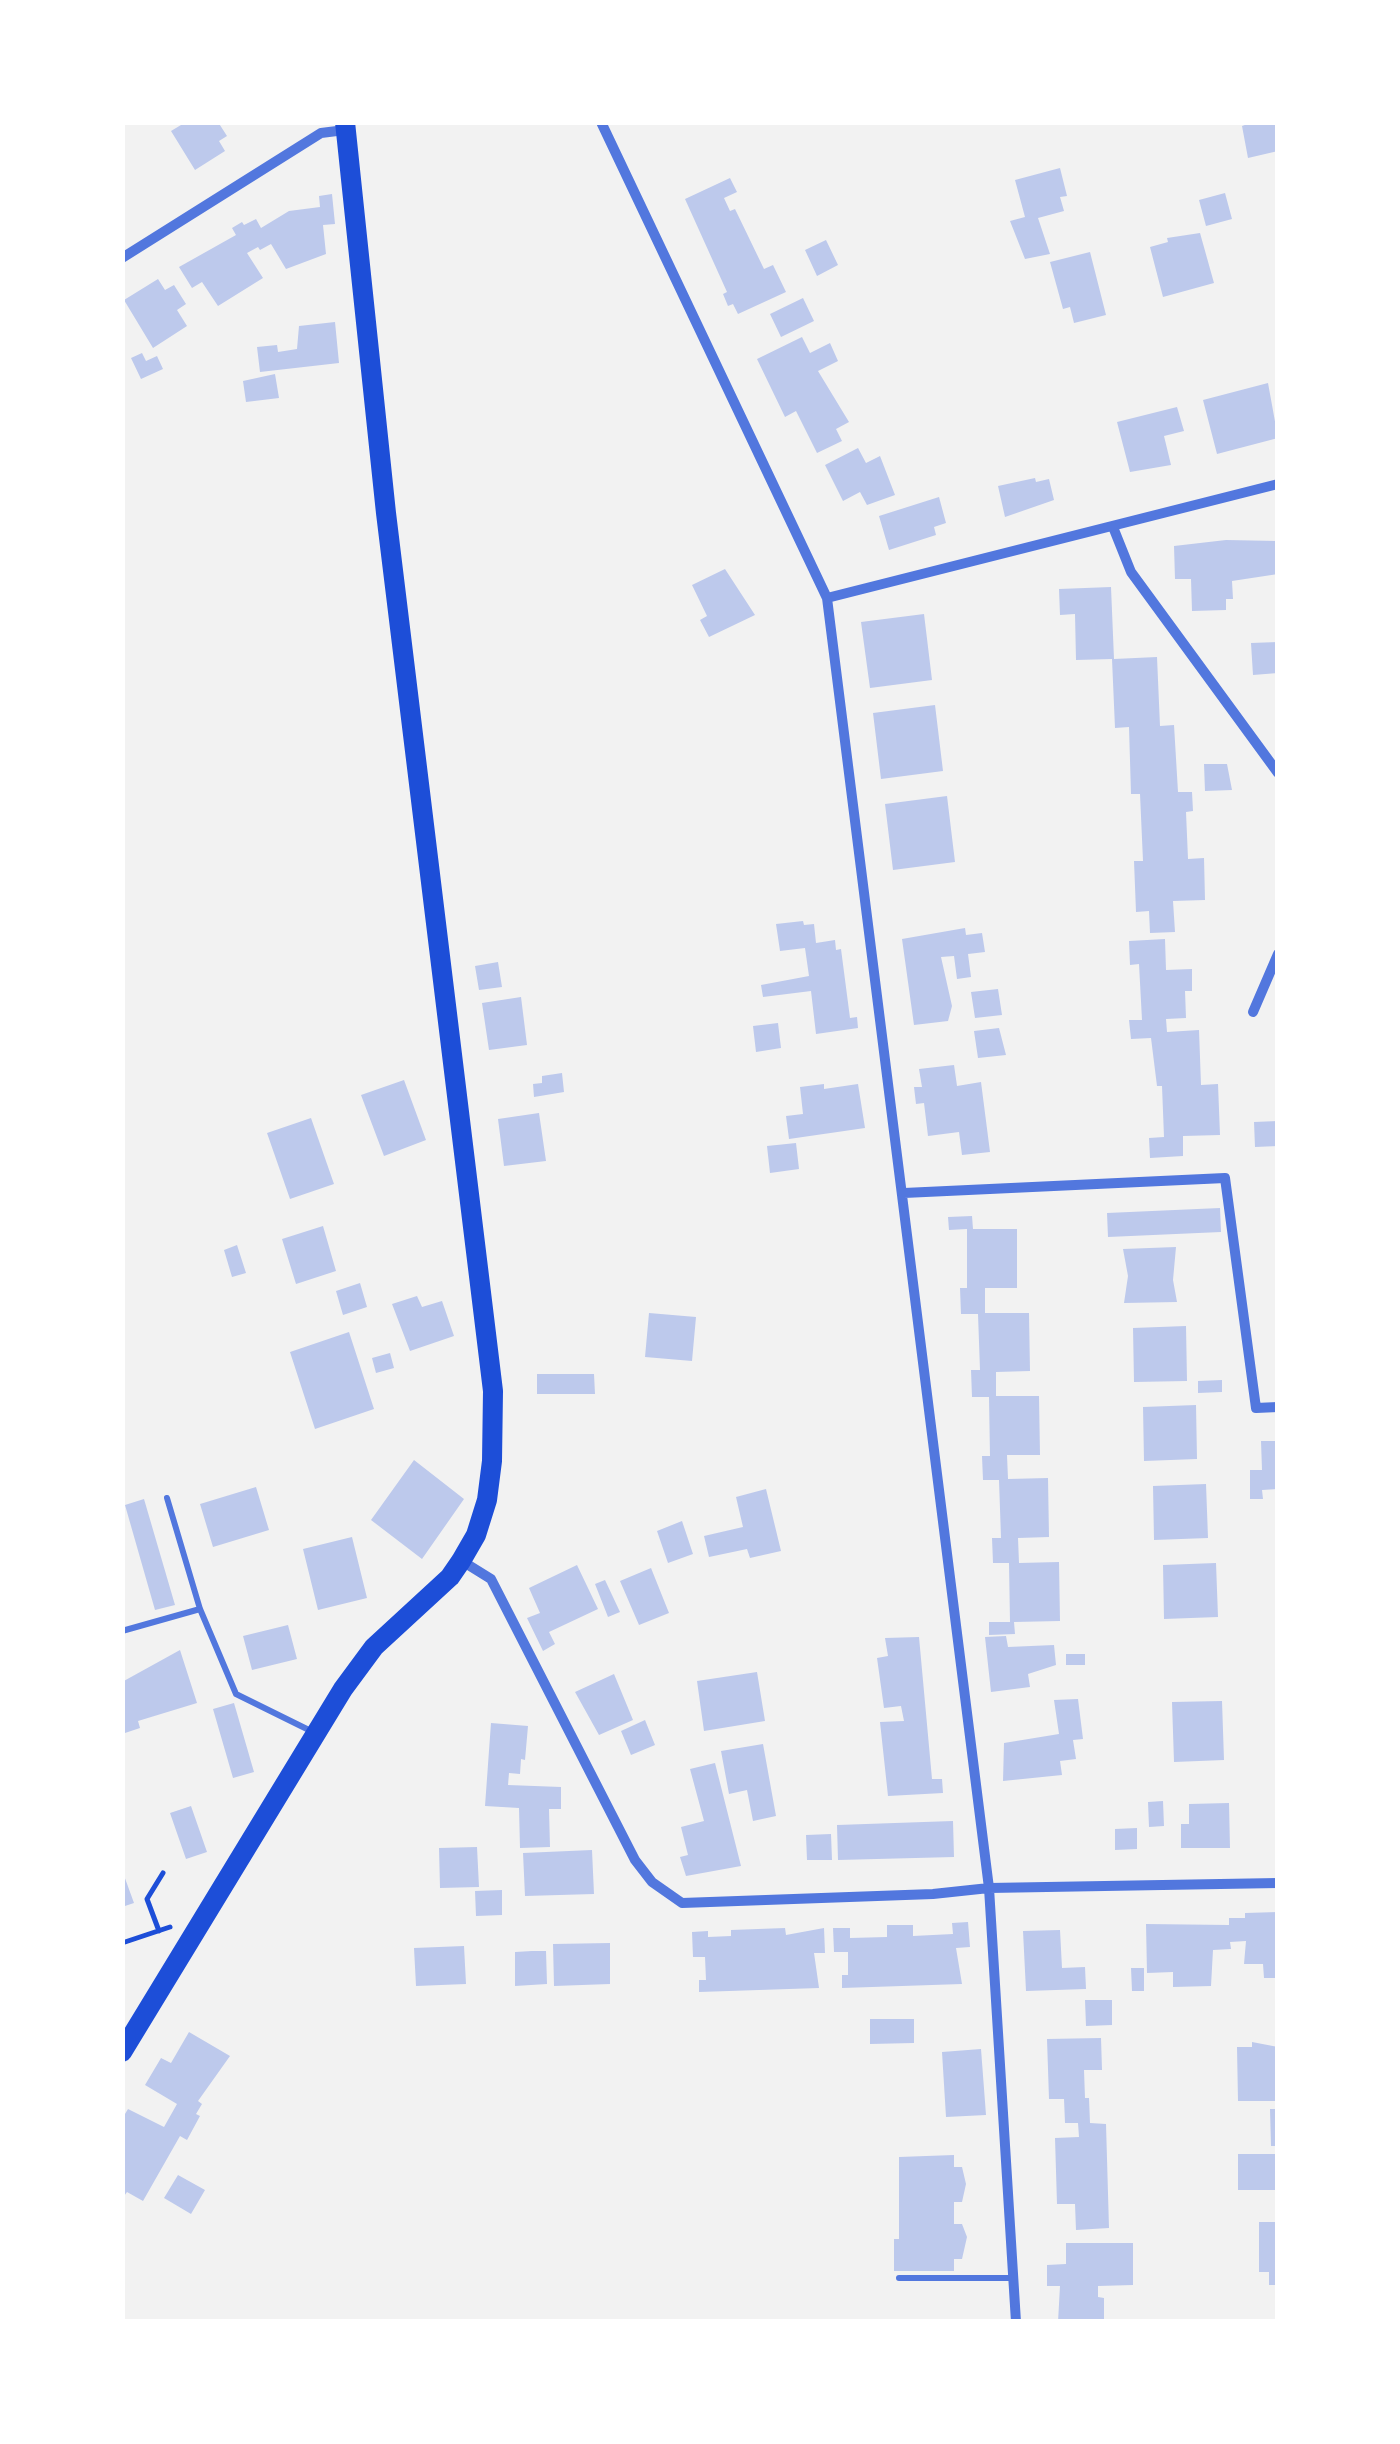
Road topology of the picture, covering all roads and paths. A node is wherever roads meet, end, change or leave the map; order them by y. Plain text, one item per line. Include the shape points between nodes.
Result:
1 (601, 122) edge
2 (346, 126) edge
3 (122, 258) edge
4 (1278, 484) edge
5 (1113, 527) junction
6 (827, 598) junction
7 (1278, 772) edge
8 (1278, 954) edge
9 (1253, 1012) dead end
10 (904, 1193) junction
11 (1278, 1407) edge
12 (167, 1498) dead end
13 (461, 1560) junction
14 (200, 1609) junction
15 (122, 1630) edge
16 (314, 1733) junction
17 (163, 1873) dead end
18 (1278, 1883) edge
19 (989, 1888) junction
20 (206, 1916) junction
21 (159, 1931) junction
22 (122, 1943) edge
23 (122, 2052) edge
24 (899, 2278) dead end
25 (1014, 2278) junction
26 (1016, 2322) edge

1 - 6 street
2 - 3 street via 321,132
2 - 13 main road via 492,1391 486,1500
4 - 5 street
5 - 6 street
5 - 7 street via 1131,572
6 - 10 street
8 - 9 street
10 - 11 street via 1225,1178 1256,1408
10 - 19 street
12 - 14 lane
13 - 16 main road via 374,1646
13 - 19 street via 491,1579 635,1860 652,1882 682,1902
14 - 15 lane
14 - 16 lane via 236,1694
16 - 20 main road
17 - 21 path via 147,1898
18 - 19 street
19 - 25 street
20 - 21 path
20 - 23 main road
21 - 22 path
24 - 25 lane
25 - 26 street

